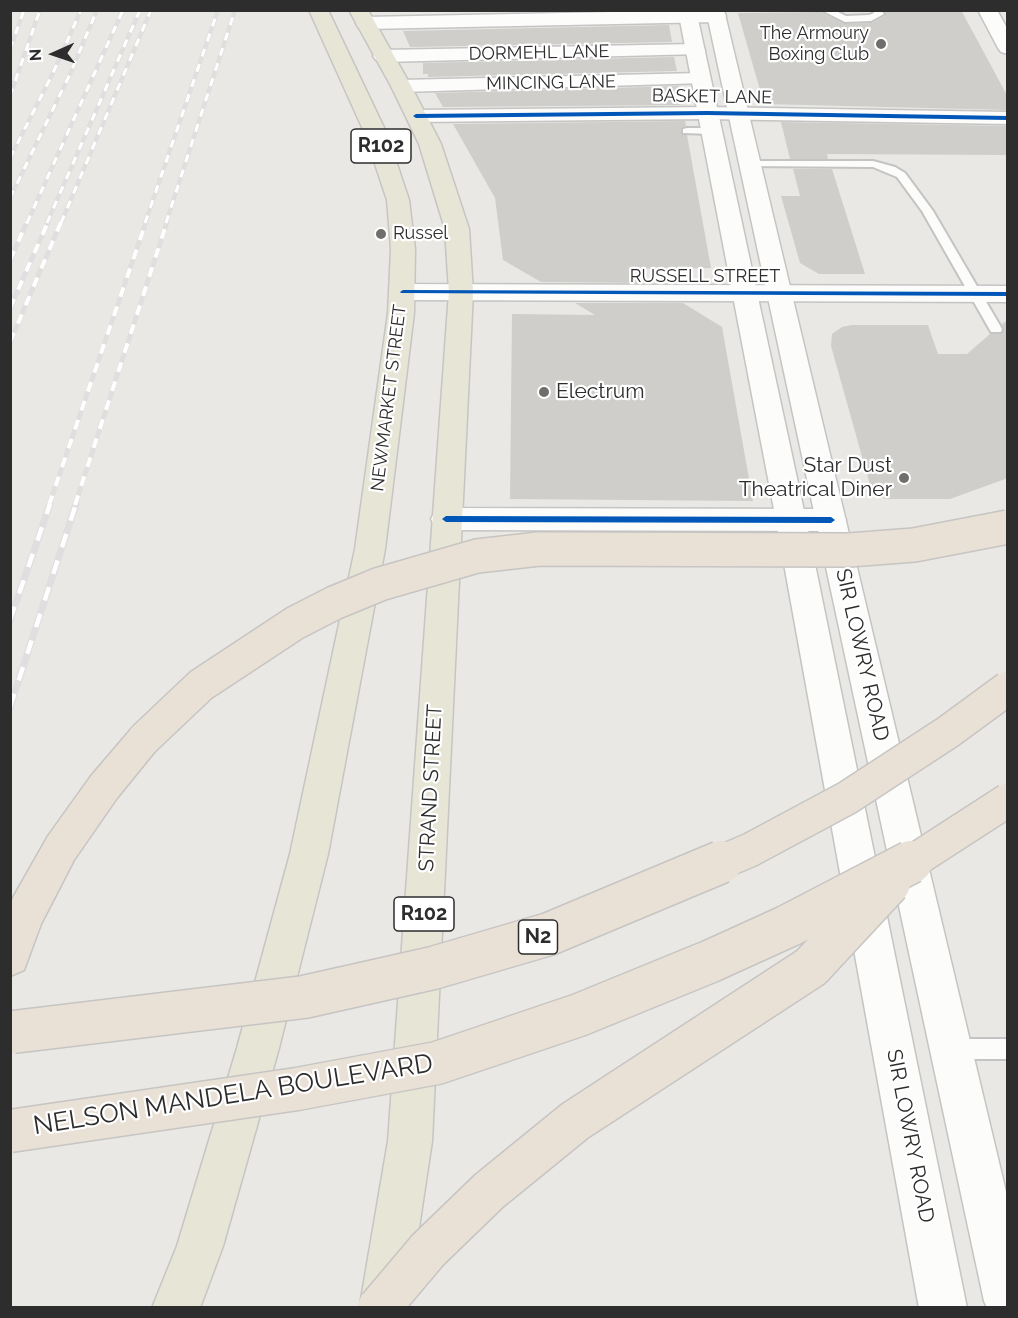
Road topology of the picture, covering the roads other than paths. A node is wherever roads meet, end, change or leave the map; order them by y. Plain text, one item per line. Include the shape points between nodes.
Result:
1 (318, 10) edge
2 (825, 10) edge
3 (987, 10) edge
4 (877, 11) edge
5 (716, 13) edge
6 (687, 14) edge
7 (361, 17) edge
8 (1006, 41) edge
9 (695, 50) junction
10 (383, 56) junction
11 (700, 79) junction
12 (401, 87) junction
13 (739, 114) junction
14 (416, 116) junction
15 (1008, 118) edge
16 (709, 122) junction
17 (687, 131) dead end
18 (750, 164) junction
19 (403, 292) junction
20 (461, 292) junction
21 (762, 293) junction
22 (976, 294) junction
23 (1008, 294) edge
24 (996, 329) dead end
25 (446, 519) junction
26 (791, 520) junction
27 (831, 520) junction
28 (1008, 527) edge
29 (1008, 688) edge
30 (1008, 800) edge
31 (902, 868) junction
32 (10, 956) edge
33 (11, 1033) edge
34 (951, 1049) junction
35 (1008, 1049) edge
36 (10, 1131) edge
37 (1000, 1229) edge
38 (1008, 1301) edge
39 (176, 1308) edge
40 (379, 1308) edge
41 (384, 1308) edge
42 (943, 1308) edge

1 - 19 main road, NEWMARKET STREET / R102 via 387,162 398,200
2 - 4 lane via 845,19 871,18 879,14
3 - 8 street
5 - 6 street
5 - 13 street, SIR LOWRY ROAD
6 - 7 street
6 - 9 street, SIR LOWRY ROAD
7 - 10 main road, R102
9 - 10 street, DORMEHL LANE
9 - 11 street, SIR LOWRY ROAD
10 - 12 main road, R102
11 - 12 street, MINCING LANE
11 - 16 street, SIR LOWRY ROAD
12 - 14 main road, R102
13 - 15 street, BASKET LANE via 946,114
13 - 16 street, BASKET LANE
13 - 18 street, SIR LOWRY ROAD
14 - 16 street, BASKET LANE
14 - 20 main road, R102 via 430,144 457,229
16 - 17 lane
16 - 21 street, SIR LOWRY ROAD
18 - 21 street, SIR LOWRY ROAD
18 - 22 lane via 873,164 891,169 901,175 927,211
19 - 20 street, RUSSELL STREET
19 - 39 main road, NEWMARKET STREET / R102 via 370,549 309,854 200,1246
20 - 21 street, RUSSELL STREET
20 - 25 main road, R102
21 - 22 street, RUSSELL STREET
21 - 26 street, SIR LOWRY ROAD
21 - 27 street, SIR LOWRY ROAD
22 - 23 street, RUSSELL STREET
22 - 24 lane
25 - 26 street
25 - 41 main road, STRAND STREET / R102 via 410,1141
26 - 27 street
26 - 42 street, SIR LOWRY ROAD
27 - 34 street, SIR LOWRY ROAD
28 - 32 highway, bridge via 914,545 849,550 539,549 477,556 380,584 334,603 295,623 201,686 144,739 61,848 24,917
29 - 33 highway, N2, bridge via 847,798 760,845 549,934 433,968 304,997
30 - 31 highway, NELSON MANDELA BOULEVARD, bridge
31 - 36 highway, NELSON MANDELA BOULEVARD, bridge via 711,961 579,1015 437,1064
31 - 40 highway, bridge via 811,967 575,1121 489,1191 428,1250
34 - 35 lane
34 - 37 street, SIR LOWRY ROAD
37 - 38 street, SIR LOWRY ROAD

